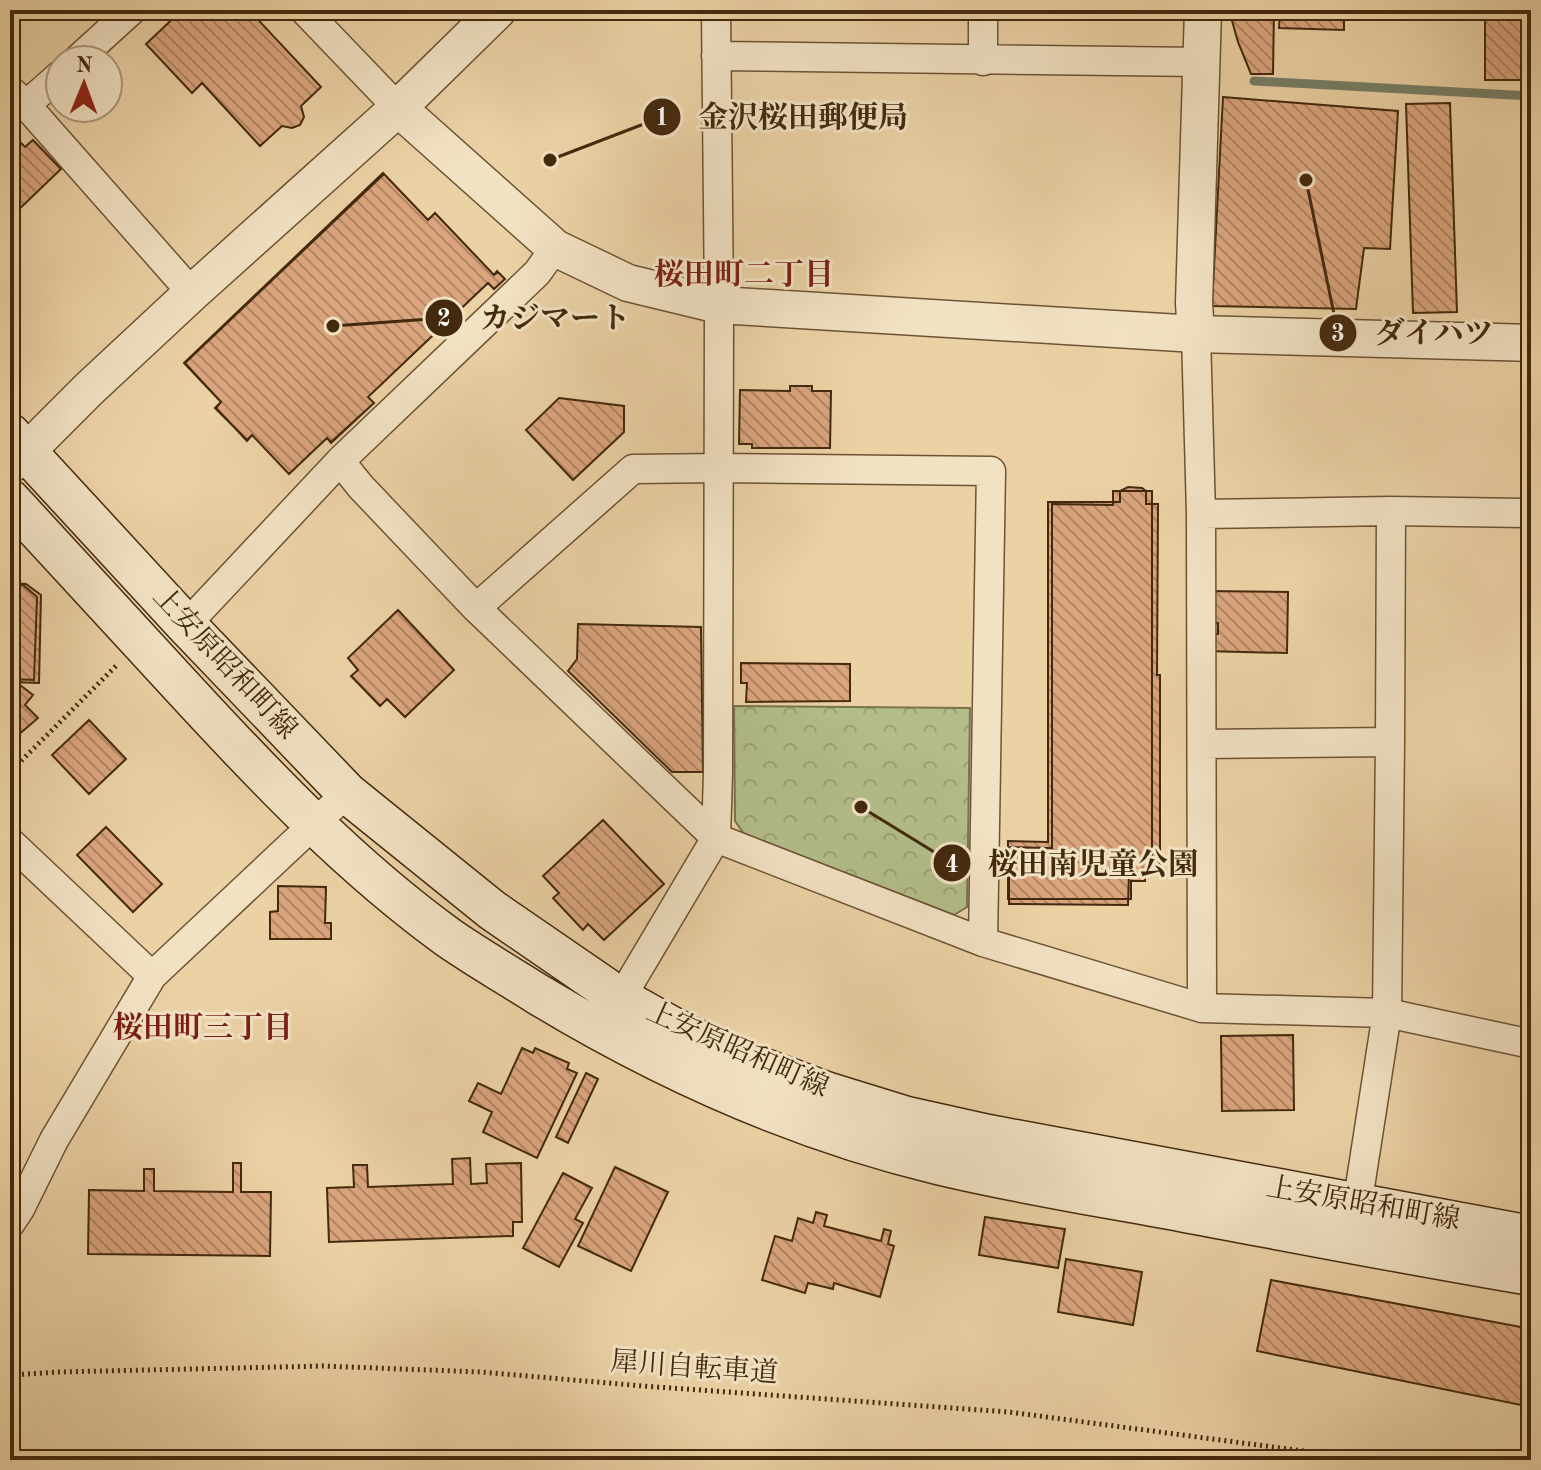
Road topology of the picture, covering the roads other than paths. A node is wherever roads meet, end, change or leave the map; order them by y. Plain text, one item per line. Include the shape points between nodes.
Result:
1 (132, 10) edge
2 (304, 10) edge
3 (498, 10) edge
4 (716, 10) edge
5 (983, 10) edge
6 (1203, 10) edge
7 (95, 44) edge
8 (716, 56) junction
9 (983, 61) junction
10 (1201, 62) junction
11 (44, 84) edge
12 (18, 98) edge
13 (398, 108) junction
14 (555, 248) junction
15 (192, 293) junction
16 (719, 305) junction
17 (1196, 334) junction
18 (1531, 343) edge
19 (16, 450) edge
20 (340, 461) junction
21 (719, 468) junction
22 (10, 500) edge
23 (1391, 511) junction
24 (1531, 513) edge
25 (1201, 514) junction
26 (476, 608) junction
27 (186, 625) junction
28 (1390, 742) junction
29 (1203, 744) junction
30 (347, 793) junction
31 (315, 823) junction
32 (716, 838) junction
33 (10, 842) edge
34 (983, 942) junction
35 (152, 976) junction
36 (1202, 1008) junction
37 (1387, 1013) junction
38 (611, 1015) junction
39 (1531, 1044) edge
40 (1358, 1204) junction
41 (10, 1224) edge
42 (1531, 1236) edge
43 (1350, 1243) junction
44 (1531, 1275) edge

1 - 7 street
2 - 13 street
3 - 13 street
4 - 8 street
5 - 9 street
6 - 10 street
8 - 9 street
8 - 16 street
9 - 10 street
10 - 17 street
11 - 12 street
12 - 15 street
13 - 14 street
13 - 15 street
14 - 16 street via 628,283
14 - 20 street via 537,273
15 - 19 street
16 - 17 street
16 - 21 street
17 - 18 street
17 - 25 street
19 - 27 main road, 上安原昭和町線
20 - 26 street
20 - 27 street
21 - 26 street via 633,469
21 - 32 street
21 - 34 street via 991,471
22 - 31 main road, 上安原昭和町線
23 - 24 street
23 - 25 street
23 - 28 street
25 - 29 street
26 - 32 street
27 - 30 main road, 上安原昭和町線
28 - 29 street
28 - 37 street
29 - 36 street
30 - 31 street
30 - 38 main road, 上安原昭和町線
31 - 35 street
31 - 38 main road, 上安原昭和町線 via 378,881 510,977
32 - 34 street
32 - 38 street
33 - 35 street
34 - 36 street
35 - 41 street
36 - 37 street
37 - 39 street
37 - 40 street
38 - 40 main road, 上安原昭和町線 via 688,1036 826,1092 907,1117
38 - 43 main road, 上安原昭和町線 via 651,1059 837,1135 1023,1182
40 - 42 main road, 上安原昭和町線
40 - 43 street
43 - 44 main road, 上安原昭和町線

